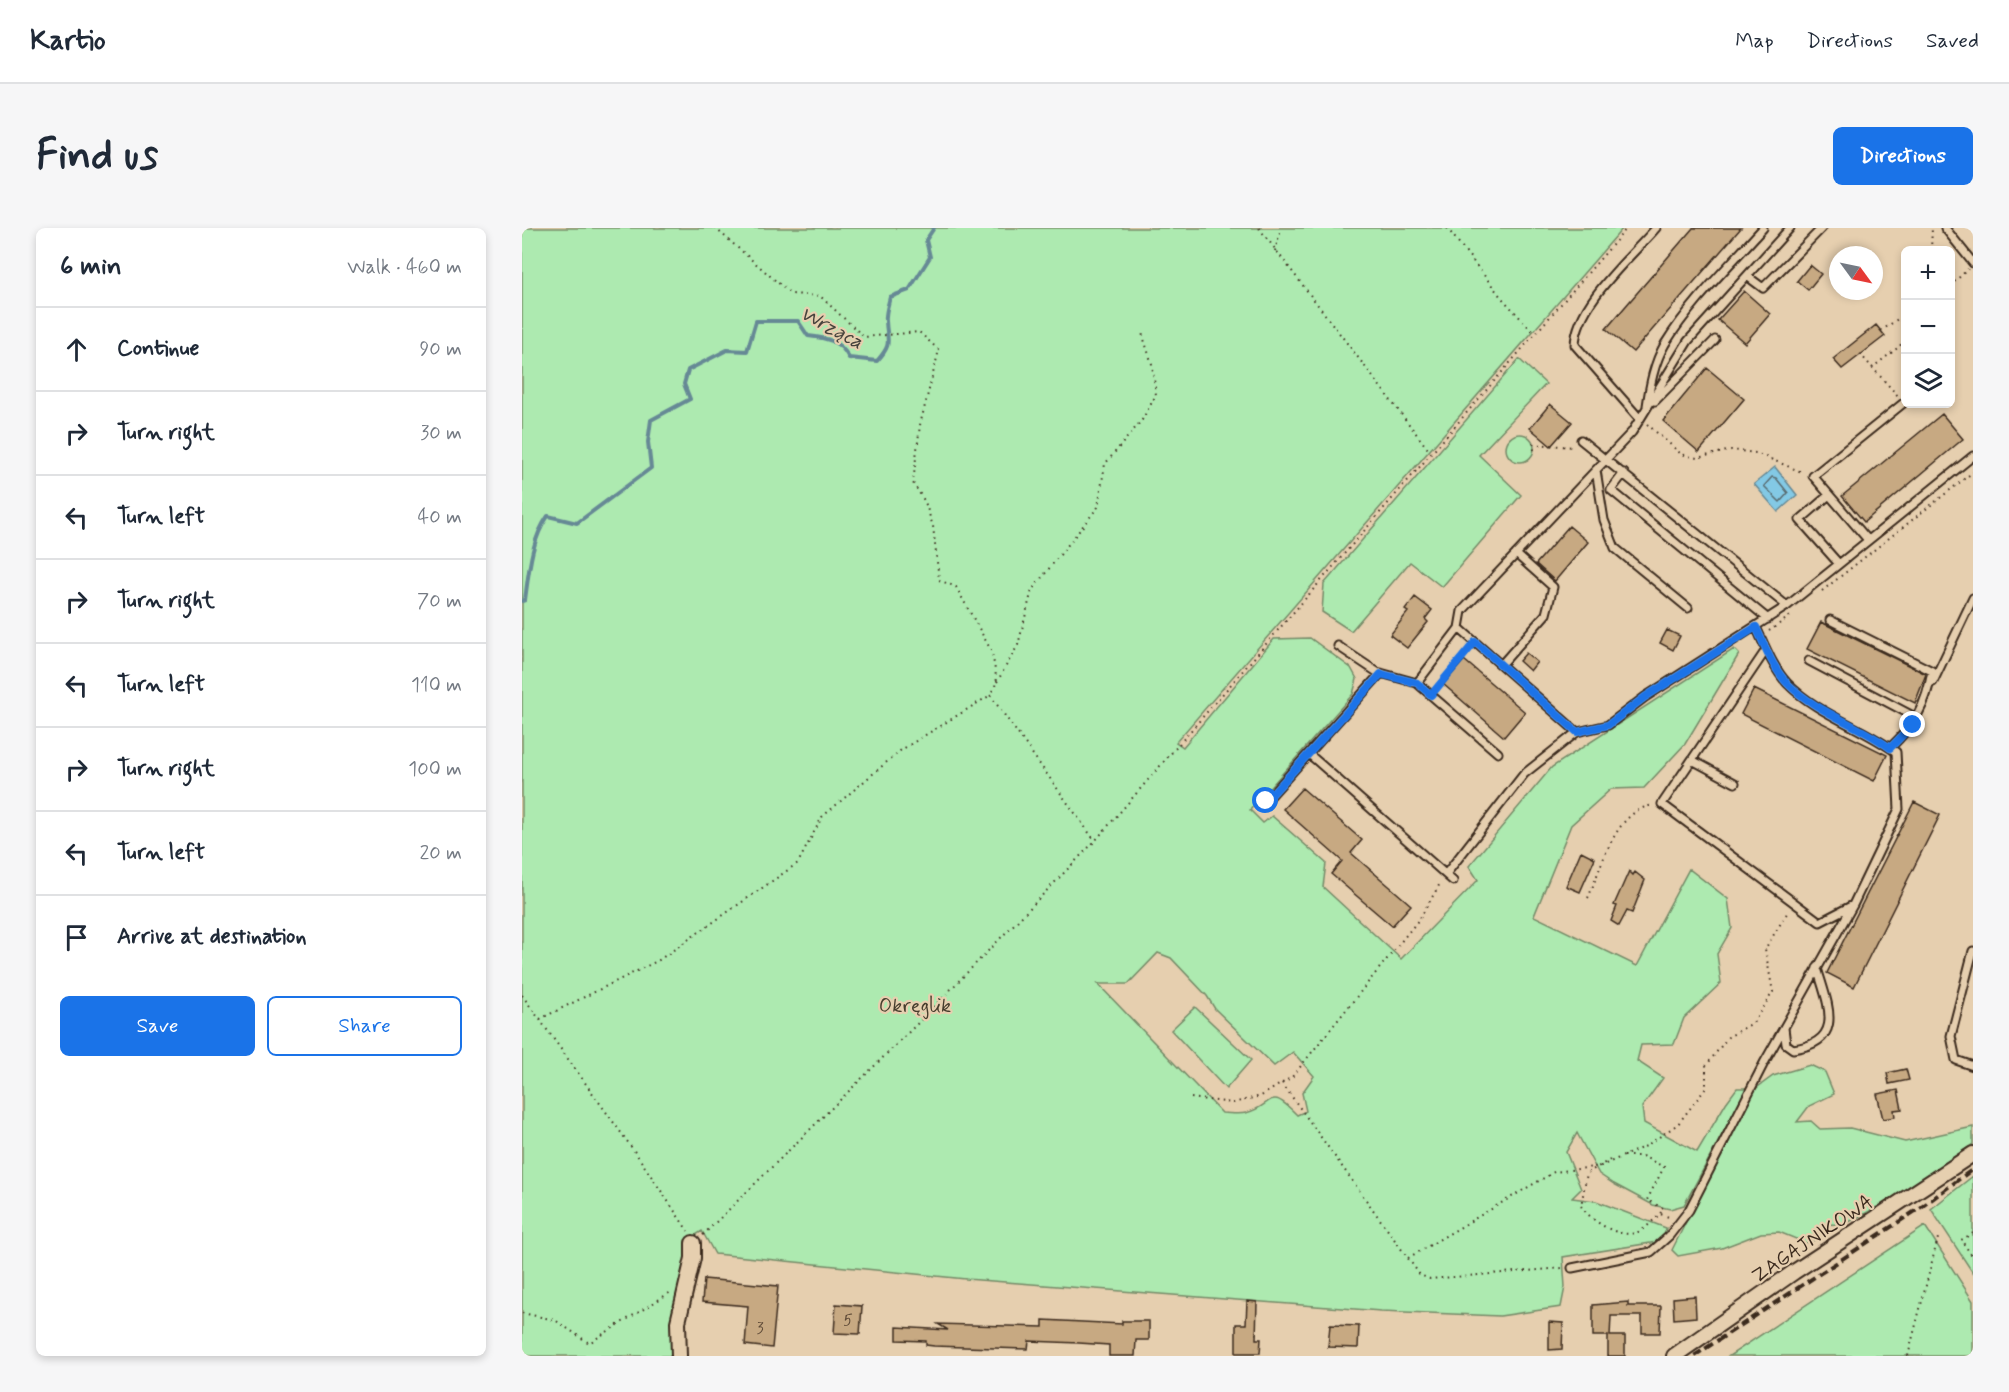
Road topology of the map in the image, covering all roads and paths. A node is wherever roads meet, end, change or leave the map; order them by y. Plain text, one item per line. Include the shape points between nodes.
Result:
1 (715, 228) edge
2 (1259, 228) edge
3 (1281, 228) edge
4 (1447, 228) edge
5 (1628, 228) edge
6 (1656, 228) edge
7 (1763, 228) edge
8 (1790, 228) edge
9 (1822, 228) edge
10 (1932, 228) edge
11 (1945, 228) edge
12 (1931, 246) edge
13 (1275, 251) junction
14 (1973, 263) edge
15 (1747, 276) junction
16 (1955, 281) edge
17 (1901, 316) edge
18 (1881, 331) dead end
19 (1142, 333) dead end
20 (1535, 334) junction
21 (1715, 340) dead end
22 (1901, 344) edge
23 (1860, 354) dead end
24 (1872, 368) junction
25 (1901, 398) edge
26 (1901, 405) edge
27 (1646, 409) junction
28 (1640, 419) junction
29 (1581, 440) dead end
30 (1591, 448) junction
31 (1534, 450) dead end
32 (1431, 453) junction
33 (1973, 456) edge
34 (1606, 459) junction
35 (1596, 470) junction
36 (1973, 472) edge
37 (1624, 473) junction
38 (1813, 476) junction
39 (1829, 495) junction
40 (1868, 540) junction
41 (1516, 555) junction
42 (1839, 564) junction
43 (1818, 595) dead end
44 (1973, 598) edge
45 (1787, 606) junction
46 (1688, 609) dead end
47 (1800, 610) dead end
48 (1768, 619) junction
49 (1830, 620) dead end
50 (1756, 627) junction
51 (1459, 628) junction
52 (1760, 636) junction
53 (1475, 642) junction
54 (1338, 646) dead end
55 (1766, 650) junction
56 (1809, 661) dead end
57 (1501, 665) junction
58 (1381, 674) junction
59 (997, 682) junction
60 (1417, 683) junction
61 (1929, 690) junction
62 (990, 695) junction
63 (1431, 695) junction
64 (1917, 718) junction
65 (1577, 732) junction
66 (1890, 748) junction
67 (1498, 753) dead end
68 (1308, 754) junction
69 (1692, 760) junction
70 (1735, 783) dead end
71 (1266, 801) dead end
72 (1662, 804) junction
73 (1095, 841) junction
74 (1446, 874) junction
75 (1453, 880) dead end
76 (1588, 898) dead end
77 (1794, 902) junction
78 (1853, 905) junction
79 (1973, 951) edge
80 (1817, 968) junction
81 (522, 995) edge
82 (540, 1019) junction
83 (1784, 1028) junction
84 (1973, 1066) edge
85 (1282, 1083) junction
86 (1191, 1098) dead end
87 (1973, 1154) edge
88 (1623, 1156) junction
89 (1660, 1214) junction
90 (1681, 1221) junction
91 (1973, 1233) edge
92 (1939, 1234) dead end
93 (693, 1244) junction
94 (1973, 1257) edge
95 (1408, 1258) junction
96 (1572, 1268) joint
97 (687, 1282) junction
98 (522, 1313) edge
99 (679, 1356) edge
100 (1674, 1356) edge
101 (1908, 1356) edge

1 - 59 path via 791,294 820,296 864,337 919,333 939,350 920,425 913,483 933,526 939,580 956,587 968,605 992,652
2 - 13 path
3 - 13 path
4 - 20 path
5 - 20 path
6 - 28 lane via 1595,296 1575,331 1575,345
7 - 27 lane via 1664,345 1651,378
8 - 15 lane
9 - 15 lane via 1763,288
10 - 12 path
11 - 14 lane
13 - 32 path
14 - 16 path
15 - 27 lane via 1688,341
17 - 18 path
19 - 59 path via 1156,395 1143,420 1105,464 1098,507 1032,590 1018,645
20 - 32 path
21 - 27 lane
22 - 24 path
23 - 24 path
24 - 25 path
26 - 38 lane
27 - 28 lane
28 - 34 lane
28 - 38 path via 1682,454 1697,458 1731,450 1756,453
29 - 30 lane
30 - 31 path via 1533,444
30 - 34 lane
32 - 73 path
33 - 40 lane
34 - 35 lane
34 - 37 lane
35 - 41 lane
35 - 46 lane via 1604,520 1615,548
36 - 43 path
37 - 45 lane
37 - 48 lane via 1611,490
38 - 39 lane
39 - 40 lane
39 - 42 lane via 1800,520
40 - 42 lane
41 - 51 lane via 1462,611
41 - 57 lane via 1553,587 1546,614
42 - 45 lane
44 - 61 lane
45 - 48 lane
47 - 52 path
48 - 50 lane
49 - 61 lane via 1932,671
50 - 52 lane
50 - 65 lane via 1608,725
51 - 53 lane
51 - 60 lane
52 - 55 lane
53 - 57 lane
53 - 63 path
54 - 58 lane
55 - 66 lane via 1787,683 1817,707
55 - 69 lane
56 - 64 lane
57 - 65 lane
58 - 60 lane
58 - 68 lane
59 - 62 path
60 - 63 lane
61 - 64 lane
62 - 73 path
62 - 82 path via 902,750 822,817 798,863 659,960
63 - 67 lane
64 - 66 lane
65 - 74 lane via 1524,774
66 - 78 lane via 1896,752 1899,809
68 - 71 lane
68 - 74 lane
69 - 70 lane
69 - 72 lane
72 - 76 path via 1641,807 1619,827
72 - 77 lane
73 - 93 path via 868,1074
74 - 75 lane
74 - 85 path via 1420,918 1292,1077
77 - 78 lane via 1820,922
77 - 88 path via 1765,949 1773,992 1753,1023 1728,1037 1706,1066 1706,1088 1678,1124
78 - 80 lane
79 - 84 lane via 1951,1036 1956,1060
80 - 83 lane
80 - 83 lane via 1831,1024 1823,1038 1810,1047 1793,1049 1786,1044
81 - 82 path
82 - 93 path via 637,1155
83 - 90 lane
85 - 86 path via 1261,1096 1233,1103
85 - 95 path
87 - 100 street, ZAGAJNIKOWA
88 - 89 path via 1642,1156 1664,1167 1647,1200 1663,1208
88 - 89 path via 1587,1173 1581,1206 1588,1216 1623,1233 1638,1232
88 - 95 path via 1601,1166 1554,1172
89 - 90 path
90 - 96 lane via 1651,1252
91 - 94 path via 1961,1240
92 - 101 path
93 - 97 street
95 - 96 path via 1420,1275 1430,1279
97 - 98 path via 589,1342 555,1320
97 - 99 street via 678,1323

